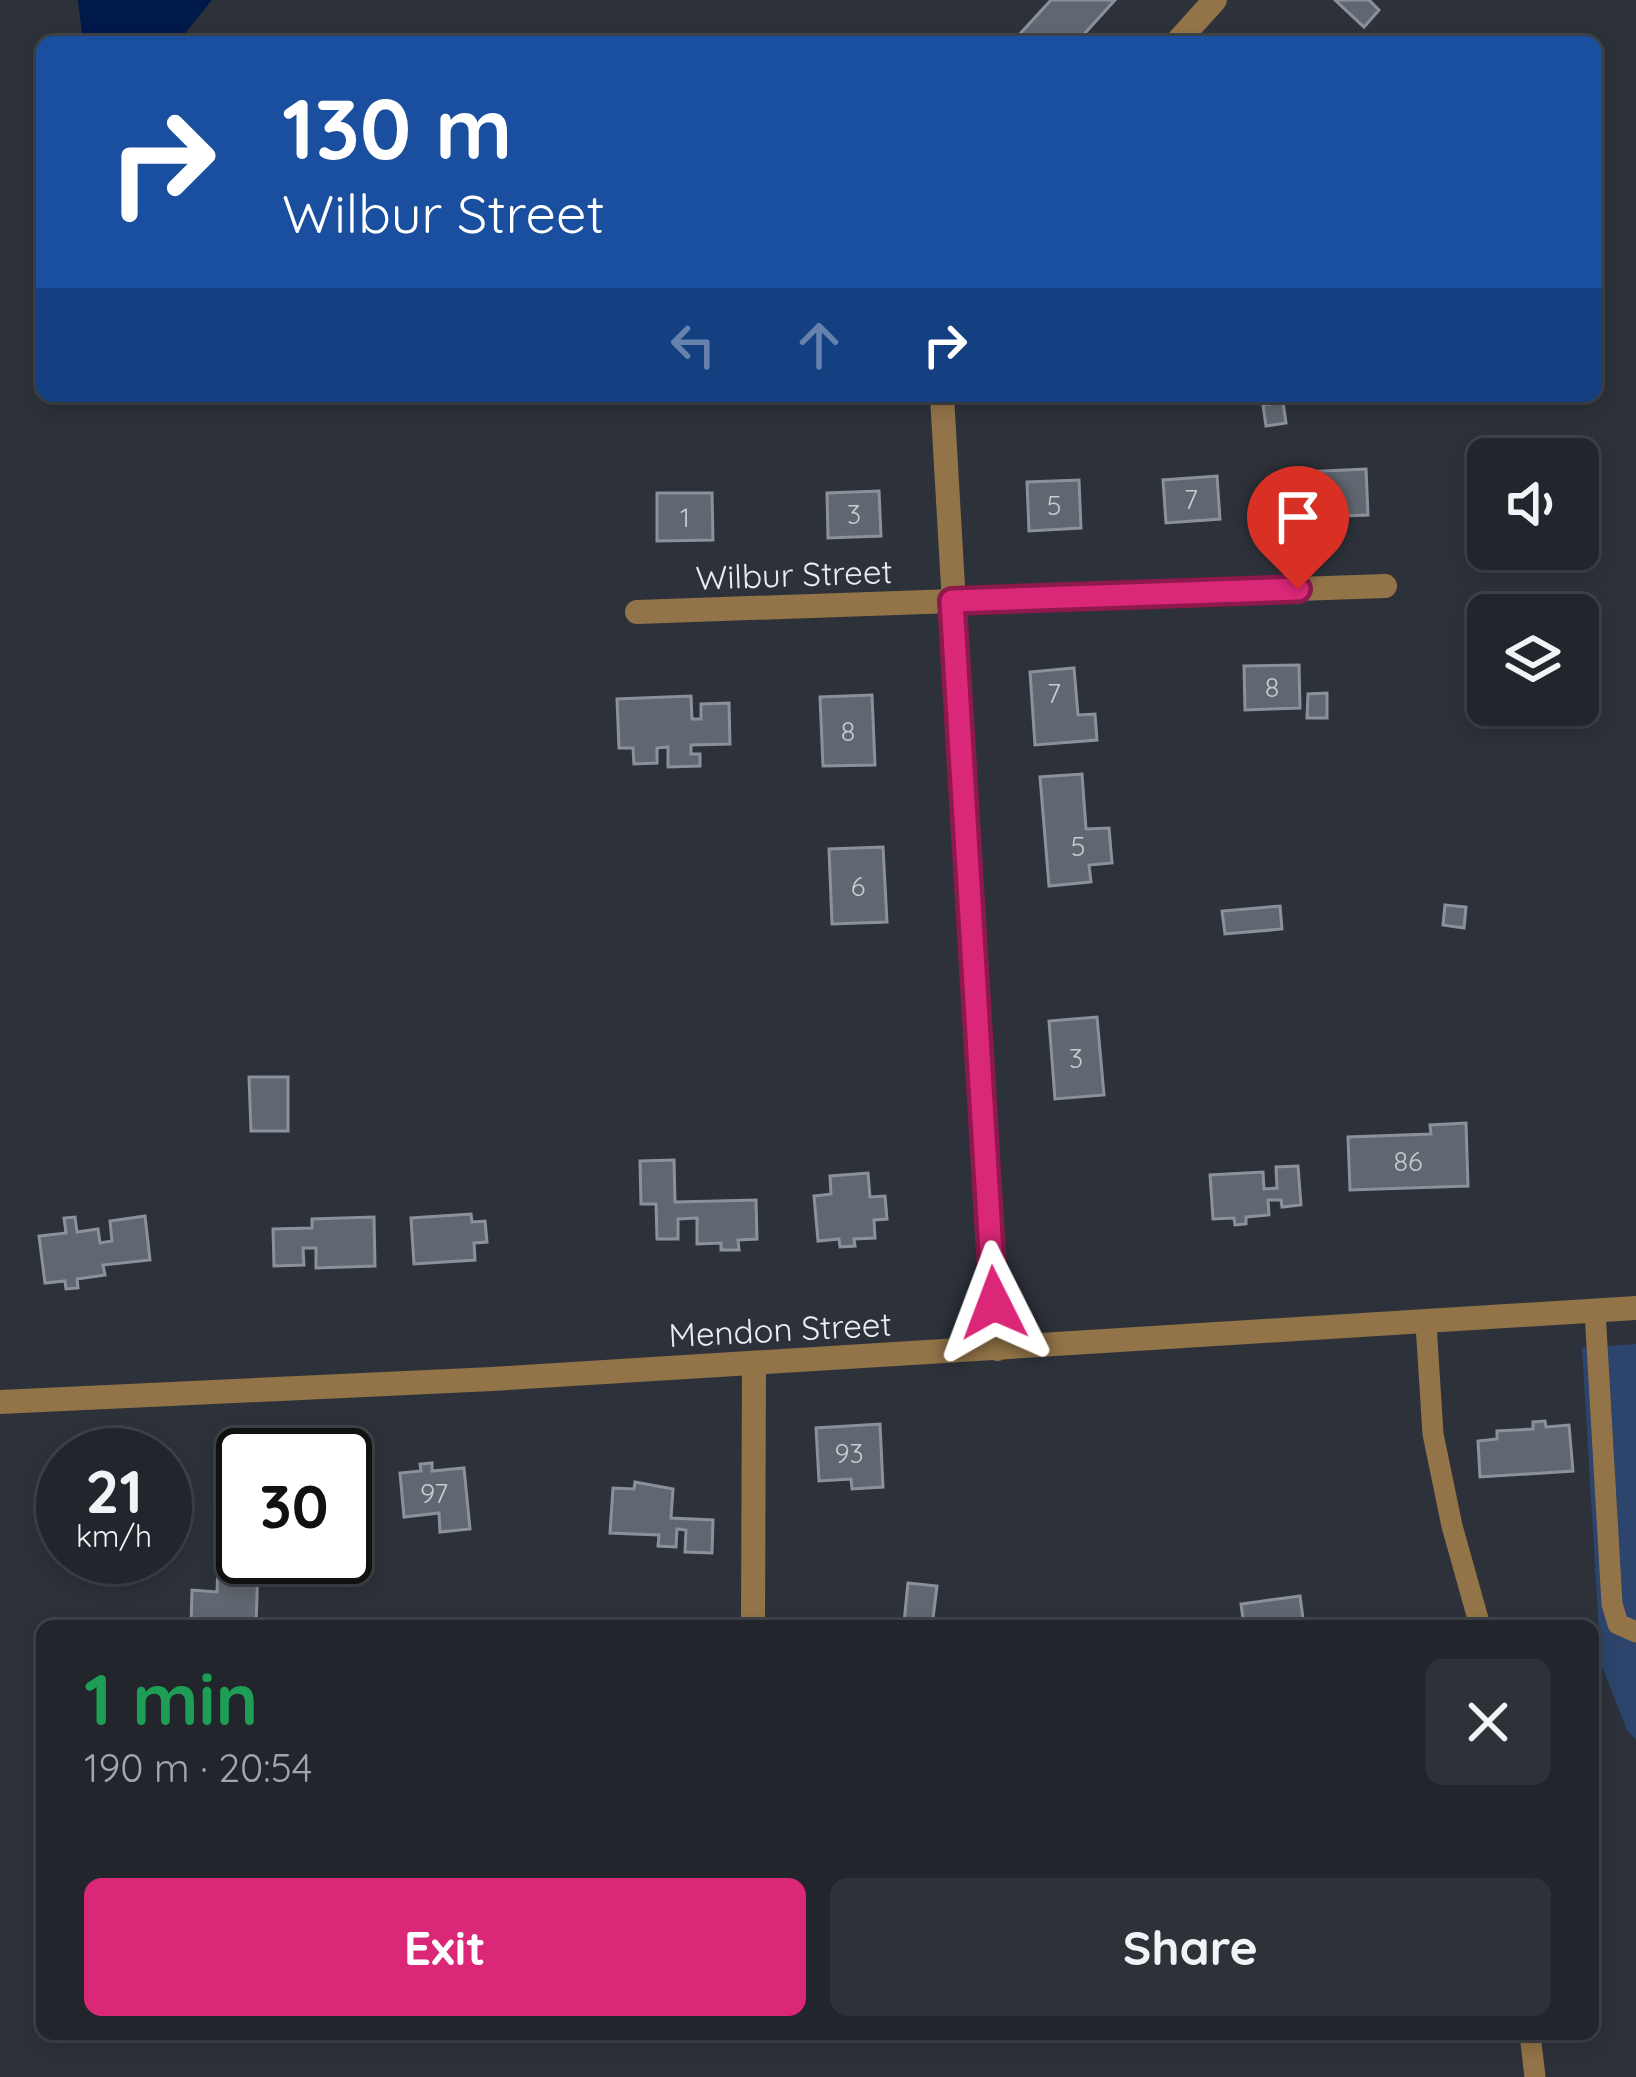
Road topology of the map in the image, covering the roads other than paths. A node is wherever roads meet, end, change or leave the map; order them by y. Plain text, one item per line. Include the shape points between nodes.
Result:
1 (1215, 0) edge
2 (1182, 36) edge
3 (942, 402) edge
4 (1385, 586) dead end
5 (952, 601) junction
6 (638, 612) dead end
7 (1636, 1308) edge
8 (1595, 1311) junction
9 (1426, 1324) junction
10 (997, 1349) junction
11 (754, 1364) junction
12 (0, 1402) edge
13 (753, 1620) edge
14 (1478, 1620) edge
15 (1636, 1632) edge
16 (1531, 2040) edge
17 (1535, 2077) edge

1 - 2 street
3 - 5 street
4 - 5 street, Wilbur Street
5 - 6 street, Wilbur Street
5 - 10 street
7 - 8 street, Mendon Street
8 - 9 street, Mendon Street
8 - 15 lane via 1612,1604 1618,1624
9 - 10 street, Mendon Street
9 - 14 lane via 1433,1434
10 - 11 street, Mendon Street
11 - 12 street, Mendon Street
11 - 13 street
16 - 17 lane

